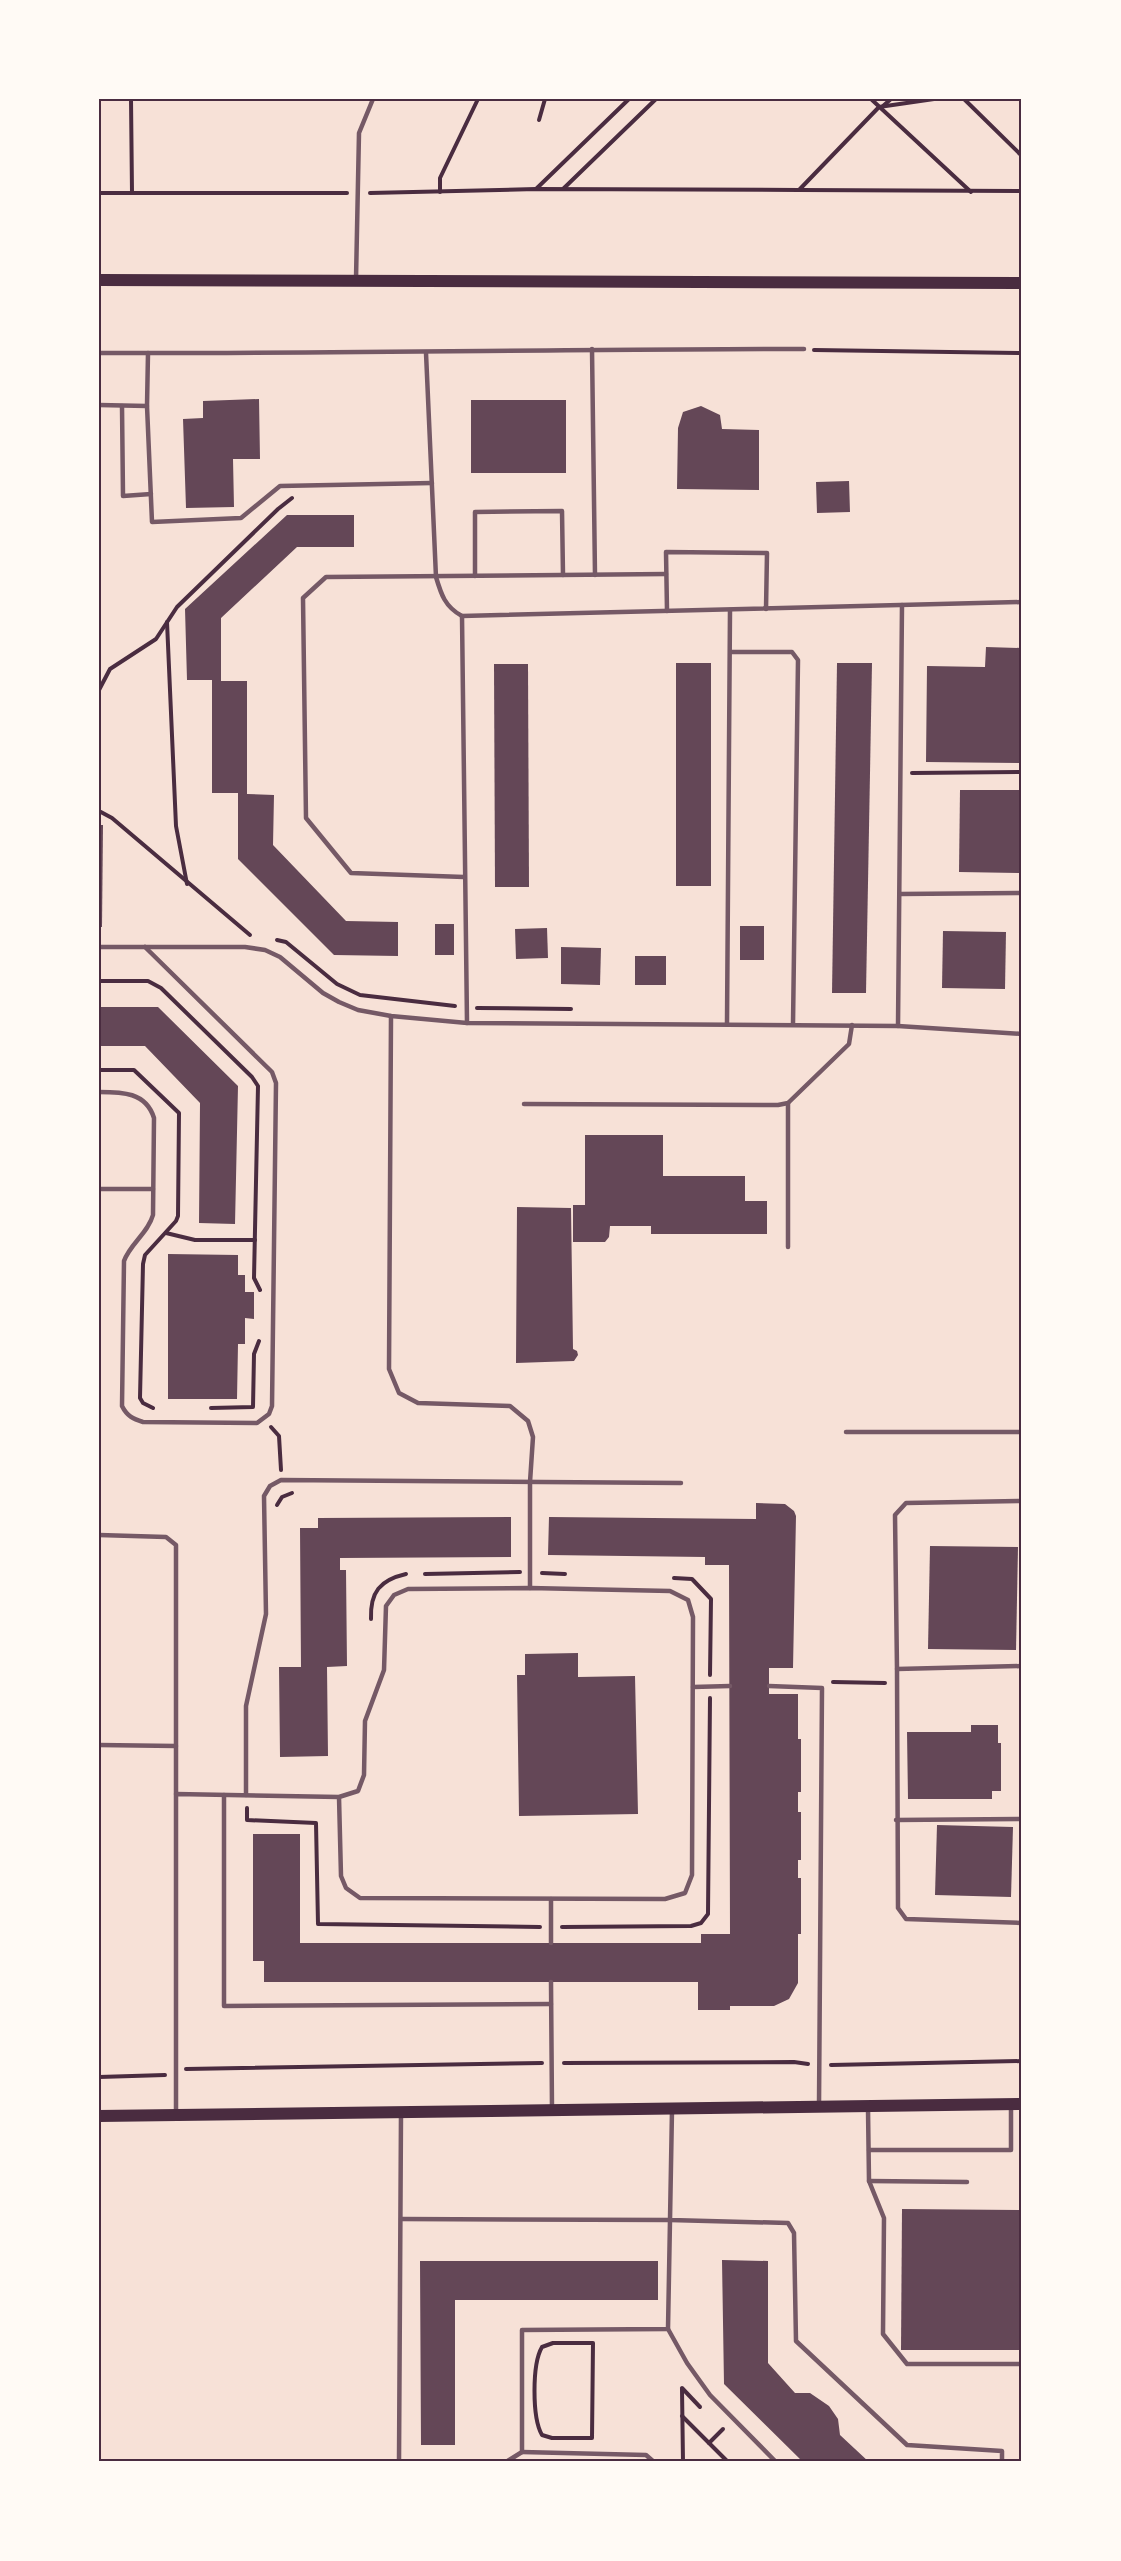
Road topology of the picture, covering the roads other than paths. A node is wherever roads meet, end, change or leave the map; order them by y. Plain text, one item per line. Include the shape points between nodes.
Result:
1 (373, 99) edge
2 (99, 280) edge
3 (356, 280) junction
4 (1022, 283) edge
5 (592, 349) junction
6 (804, 349) road end
7 (99, 353) edge
8 (148, 353) junction
9 (426, 353) junction
10 (99, 405) edge
11 (122, 406) junction
12 (147, 406) junction
13 (432, 483) junction
14 (151, 494) junction
15 (666, 574) junction
16 (562, 575) junction
17 (595, 575) junction
18 (475, 576) junction
19 (436, 577) junction
20 (1022, 602) edge
21 (902, 605) junction
22 (766, 609) junction
23 (730, 610) junction
24 (667, 611) junction
25 (462, 616) junction
26 (731, 652) junction
27 (464, 877) junction
28 (1022, 893) edge
29 (900, 894) junction
30 (99, 947) edge
31 (145, 947) junction
32 (391, 1016) junction
33 (467, 1023) junction
34 (727, 1023) junction
35 (793, 1024) junction
36 (852, 1025) junction
37 (898, 1026) junction
38 (1022, 1034) edge
39 (99, 1092) edge
40 (788, 1103) junction
41 (524, 1104) dead end
42 (99, 1189) edge
43 (153, 1189) junction
44 (788, 1247) dead end
45 (846, 1432) dead end
46 (1022, 1432) edge
47 (530, 1482) junction
48 (681, 1483) dead end
49 (1022, 1501) edge
50 (99, 1535) edge
51 (530, 1588) junction
52 (1022, 1666) edge
53 (897, 1669) junction
54 (730, 1686) dead end
55 (769, 1686) dead end
56 (693, 1687) junction
57 (99, 1745) edge
58 (176, 1746) junction
59 (176, 1794) junction
60 (224, 1795) junction
61 (246, 1795) junction
62 (339, 1797) junction
63 (1022, 1819) edge
64 (896, 1820) junction
65 (551, 1899) junction
66 (1022, 1923) edge
67 (551, 1942) dead end
68 (551, 1982) dead end
69 (551, 2004) junction
70 (1016, 2104) edge
71 (868, 2106) junction
72 (819, 2107) junction
73 (672, 2110) junction
74 (552, 2112) junction
75 (401, 2113) junction
76 (176, 2115) junction
77 (99, 2116) edge
78 (868, 2150) junction
79 (869, 2181) junction
80 (967, 2182) dead end
81 (401, 2219) junction
82 (670, 2220) junction
83 (668, 2329) junction
84 (1022, 2364) edge
85 (522, 2452) junction
86 (399, 2462) edge
87 (506, 2462) edge
88 (654, 2462) edge
89 (776, 2462) edge
90 (1002, 2462) edge

1 - 3 lane via 359,134
2 - 3 main road
3 - 4 main road
5 - 6 lane
5 - 9 lane
5 - 17 lane
7 - 8 lane
8 - 9 lane
8 - 12 lane
9 - 13 lane
10 - 11 lane
11 - 12 lane
11 - 14 lane via 123,496
12 - 14 lane
13 - 14 lane via 280,486 241,518 152,522
13 - 19 lane
15 - 17 lane
15 - 22 lane via 666,552 767,553
15 - 24 lane
16 - 17 lane
16 - 18 lane
16 - 18 lane via 562,511 496,511 475,512
18 - 19 lane
19 - 25 lane via 441,595 451,610
19 - 27 lane via 326,577 303,598 306,818 351,873
20 - 21 lane
21 - 22 lane
21 - 29 lane
22 - 23 lane
23 - 24 lane
23 - 26 lane
24 - 25 lane
25 - 27 lane
26 - 34 lane
26 - 35 lane via 792,652 798,660
27 - 33 lane
28 - 29 lane
29 - 37 lane
30 - 31 lane
31 - 32 lane via 265,950 339,1002
31 - 43 lane via 272,1072 276,1083 272,1406 265,1419 257,1423 143,1422 133,1419 122,1406 124,1261 151,1223
32 - 33 lane
32 - 47 lane via 389,1369 399,1393 418,1403 510,1406 528,1421 533,1437
33 - 34 lane
34 - 35 lane
35 - 36 lane
36 - 37 lane
36 - 40 lane via 849,1044
37 - 38 lane
39 - 43 lane via 125,1092 151,1109
40 - 41 lane
40 - 44 lane
42 - 43 lane
45 - 46 lane
47 - 48 lane
47 - 51 lane
47 - 61 lane via 281,1480 270,1486 264,1496 266,1614 246,1706
49 - 53 lane via 906,1503 895,1515
50 - 58 lane via 166,1537 176,1545
51 - 56 lane via 670,1591 688,1600 693,1617
51 - 62 lane via 408,1589 394,1595 386,1606 384,1670 365,1721 364,1775 358,1791
52 - 53 lane
53 - 64 lane
54 - 56 lane
55 - 72 lane via 822,1688
56 - 65 lane via 692,1875 685,1893 665,1899
57 - 58 lane
58 - 59 lane
59 - 60 lane
59 - 76 lane
60 - 61 lane
60 - 69 lane via 224,2006
61 - 62 lane
62 - 65 lane via 341,1876 346,1888 360,1898
63 - 64 lane
64 - 66 lane via 898,1908 906,1919
65 - 67 lane
68 - 69 lane
69 - 74 lane
70 - 71 main road
70 - 78 lane via 1011,2150
71 - 72 main road
71 - 78 lane
72 - 73 main road
73 - 74 main road
73 - 82 lane
74 - 75 main road
75 - 76 main road
75 - 81 lane
76 - 77 main road
78 - 79 lane
79 - 80 lane
79 - 84 lane via 884,2218 883,2334 907,2364
81 - 82 lane
81 - 86 lane
82 - 83 lane
82 - 90 lane via 788,2223 794,2233 796,2341 907,2445 1002,2451
83 - 85 lane via 522,2330
83 - 89 lane via 710,2396
85 - 87 lane
85 - 88 lane via 646,2455

